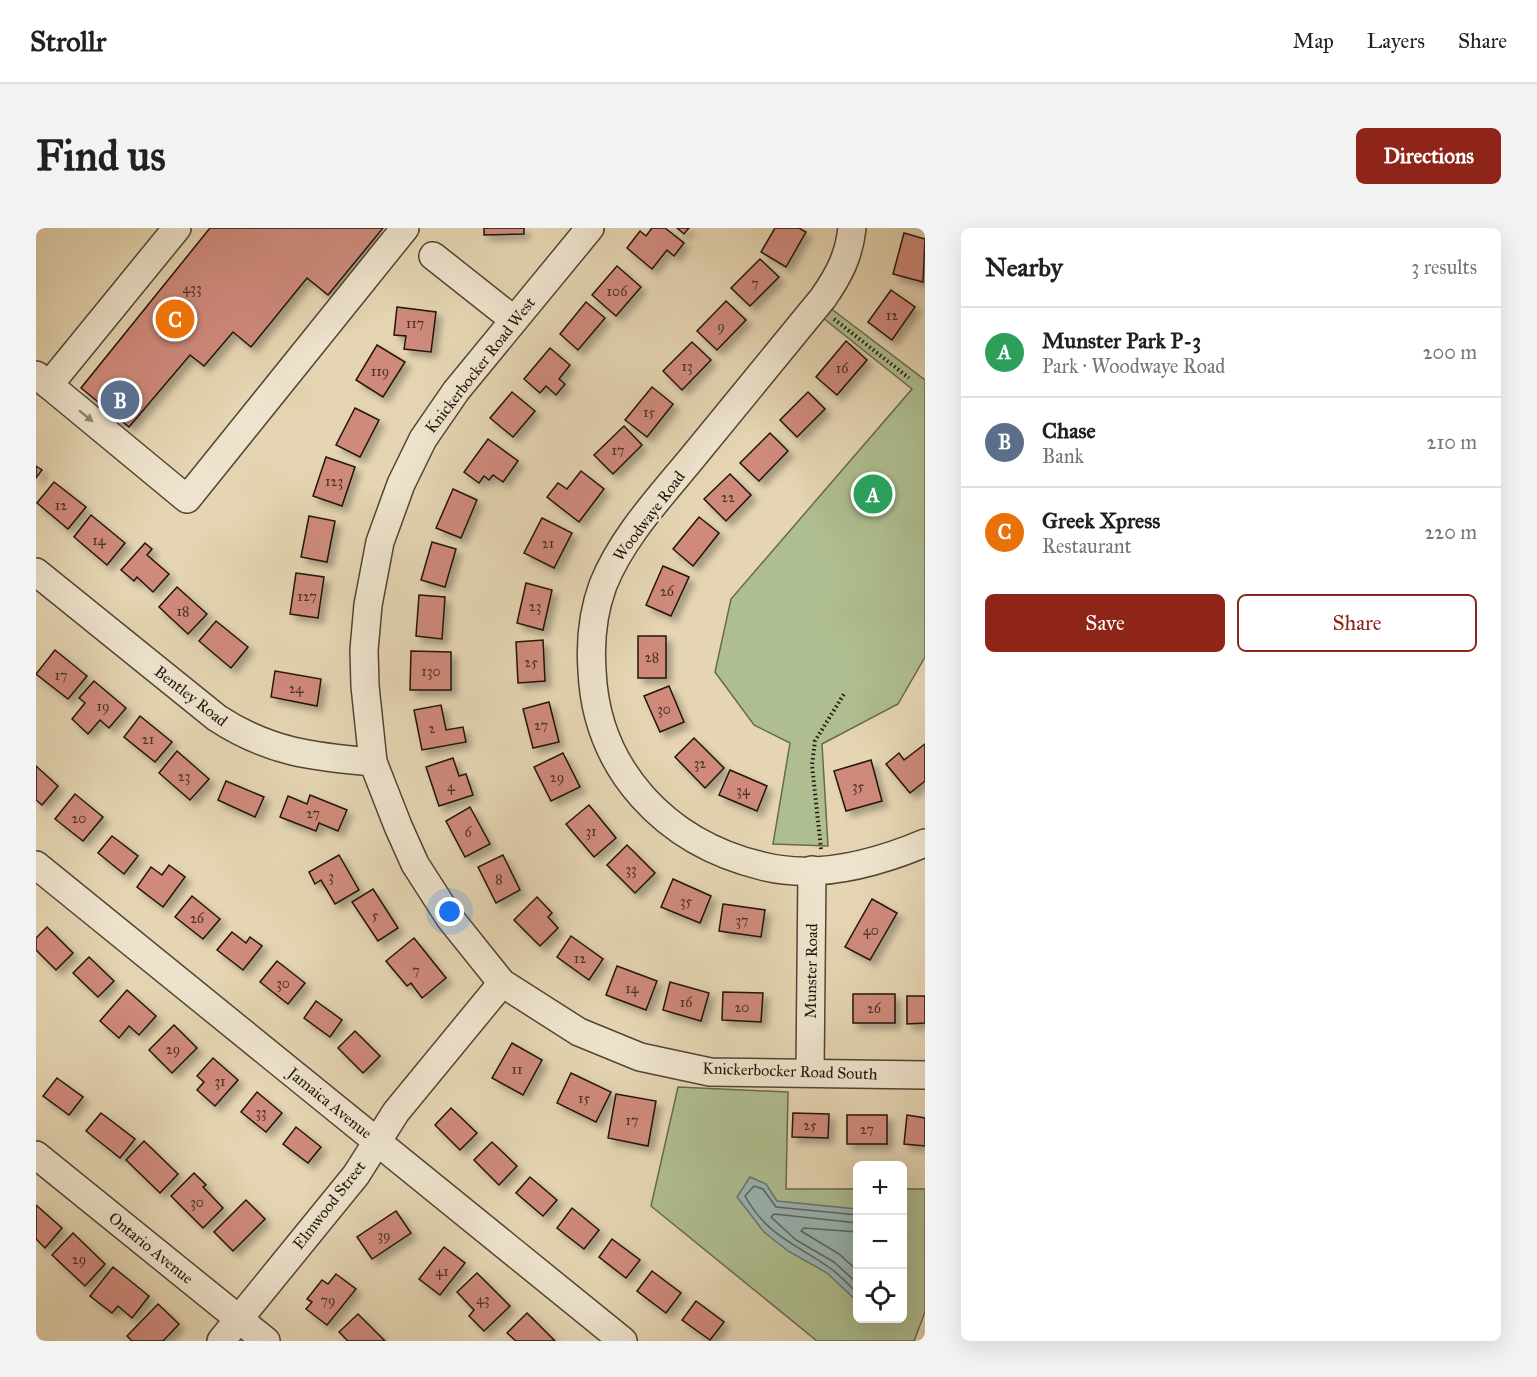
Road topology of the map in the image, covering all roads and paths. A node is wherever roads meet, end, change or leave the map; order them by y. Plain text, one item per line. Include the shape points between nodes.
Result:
1 (177, 228) edge
2 (405, 228) edge
3 (590, 228) edge
4 (852, 228) edge
5 (433, 256) dead end
6 (817, 306) junction
7 (514, 320) junction
8 (909, 378) dead end
9 (42, 380) edge
10 (36, 572) edge
11 (844, 694) dead end
12 (373, 762) junction
13 (925, 843) edge
14 (36, 865) edge
15 (818, 870) junction
16 (502, 983) junction
17 (810, 1072) junction
18 (925, 1075) edge
19 (378, 1142) junction
20 (36, 1155) edge
21 (238, 1319) junction
22 (221, 1341) edge
23 (266, 1341) edge
24 (623, 1341) edge

1 - 9 street
9 -> 2 street via 187,499
3 - 7 street, Knickerbocker Road West
4 - 6 street, Woodwaye Road via 850,248 840,274
5 - 7 street
6 - 8 path
6 - 15 street, Woodwaye Road via 615,559 602,588 591,648 592,686 608,746 636,791 666,821 717,852 763,867
7 - 12 street, Knickerbocker Road West via 423,439 380,542 364,650
10 - 12 street, Bentley Road via 241,734 309,756
11 - 15 path via 815,741 812,765
12 - 16 street, Knickerbocker Road South via 415,864 449,917
13 - 15 street, Woodwaye Road via 870,863
14 - 19 street, Jamaica Avenue
15 - 17 street, Munster Road
16 - 17 street, Knickerbocker Road South via 579,1032 640,1057 710,1072
16 - 19 street, Elmwood Street via 396,1113
17 - 18 street, Knickerbocker Road South
19 - 21 street, Elmwood Street via 356,1175
19 - 24 street, Jamaica Avenue
20 - 21 street, Ontario Avenue
21 - 22 street, Elmwood Street
21 - 23 street, Ontario Avenue

